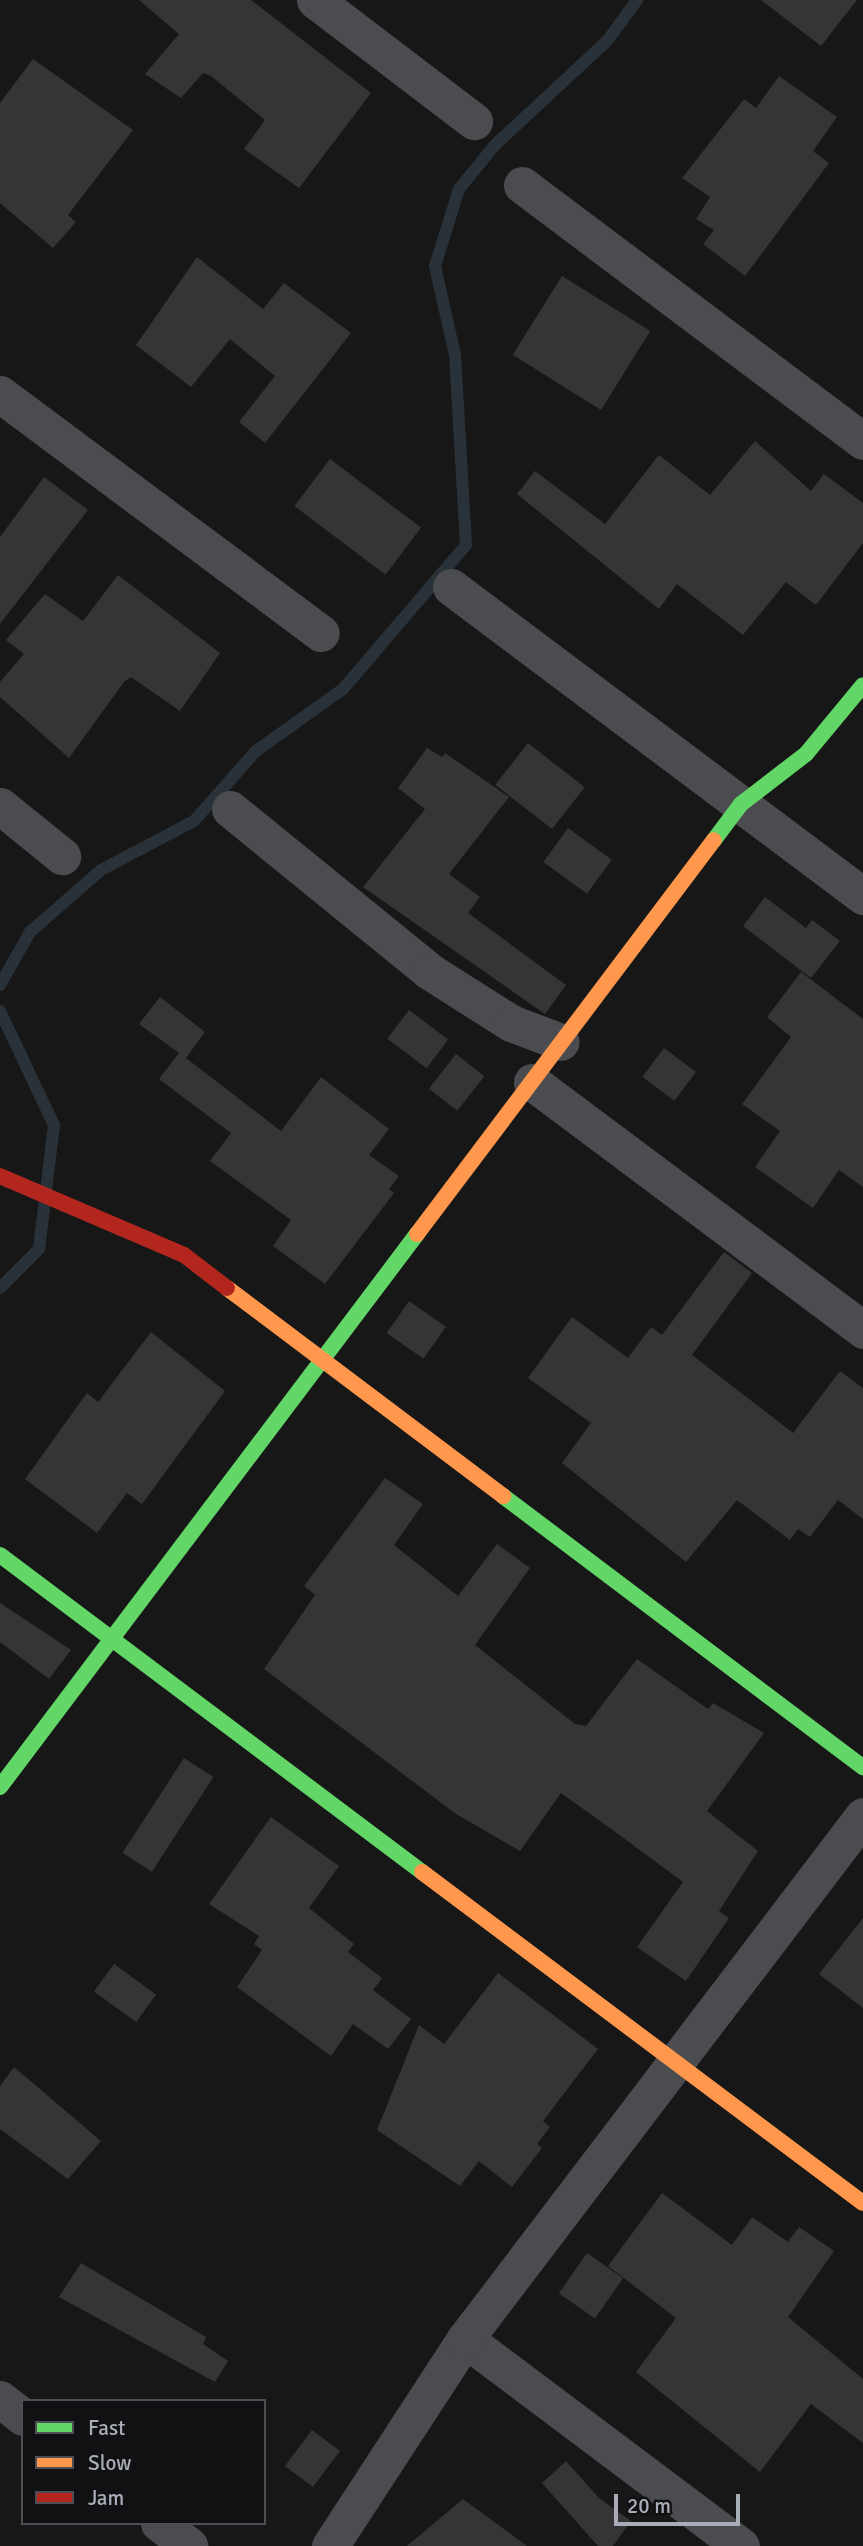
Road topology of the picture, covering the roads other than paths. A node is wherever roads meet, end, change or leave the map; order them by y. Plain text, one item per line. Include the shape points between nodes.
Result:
1 (316, 0) edge
2 (474, 121) dead end
3 (522, 185) dead end
4 (0, 394) edge
5 (863, 441) edge
6 (451, 587) dead end
7 (321, 633) dead end
8 (863, 685) edge
9 (741, 804) junction
10 (0, 806) edge
11 (230, 809) dead end
12 (62, 856) dead end
13 (863, 895) edge
14 (561, 1042) junction
15 (532, 1082) junction
16 (0, 1176) edge
17 (863, 1330) edge
18 (321, 1361) junction
19 (0, 1555) edge
20 (111, 1640) junction
21 (863, 1768) edge
22 (0, 1787) edge
23 (863, 1816) edge
24 (674, 2062) junction
25 (863, 2203) edge
26 (465, 2339) junction
27 (0, 2399) edge
28 (21, 2415) edge
29 (162, 2525) edge
30 (188, 2546) edge
31 (330, 2546) edge
32 (741, 2546) edge

1 - 2 street
3 - 5 street
4 - 7 street
6 - 9 street
8 - 9 street via 806,754
9 - 13 street
9 - 14 street
10 - 12 street
11 - 14 street via 429,971 511,1023
14 - 15 street
15 - 17 street
15 - 18 street
16 - 18 street via 184,1255
18 - 20 street
18 - 21 street
19 - 20 street
20 - 22 street
20 - 24 street
23 - 24 street
24 - 25 street
24 - 26 street
26 - 31 street
26 - 32 street
27 - 28 street
29 - 30 street

